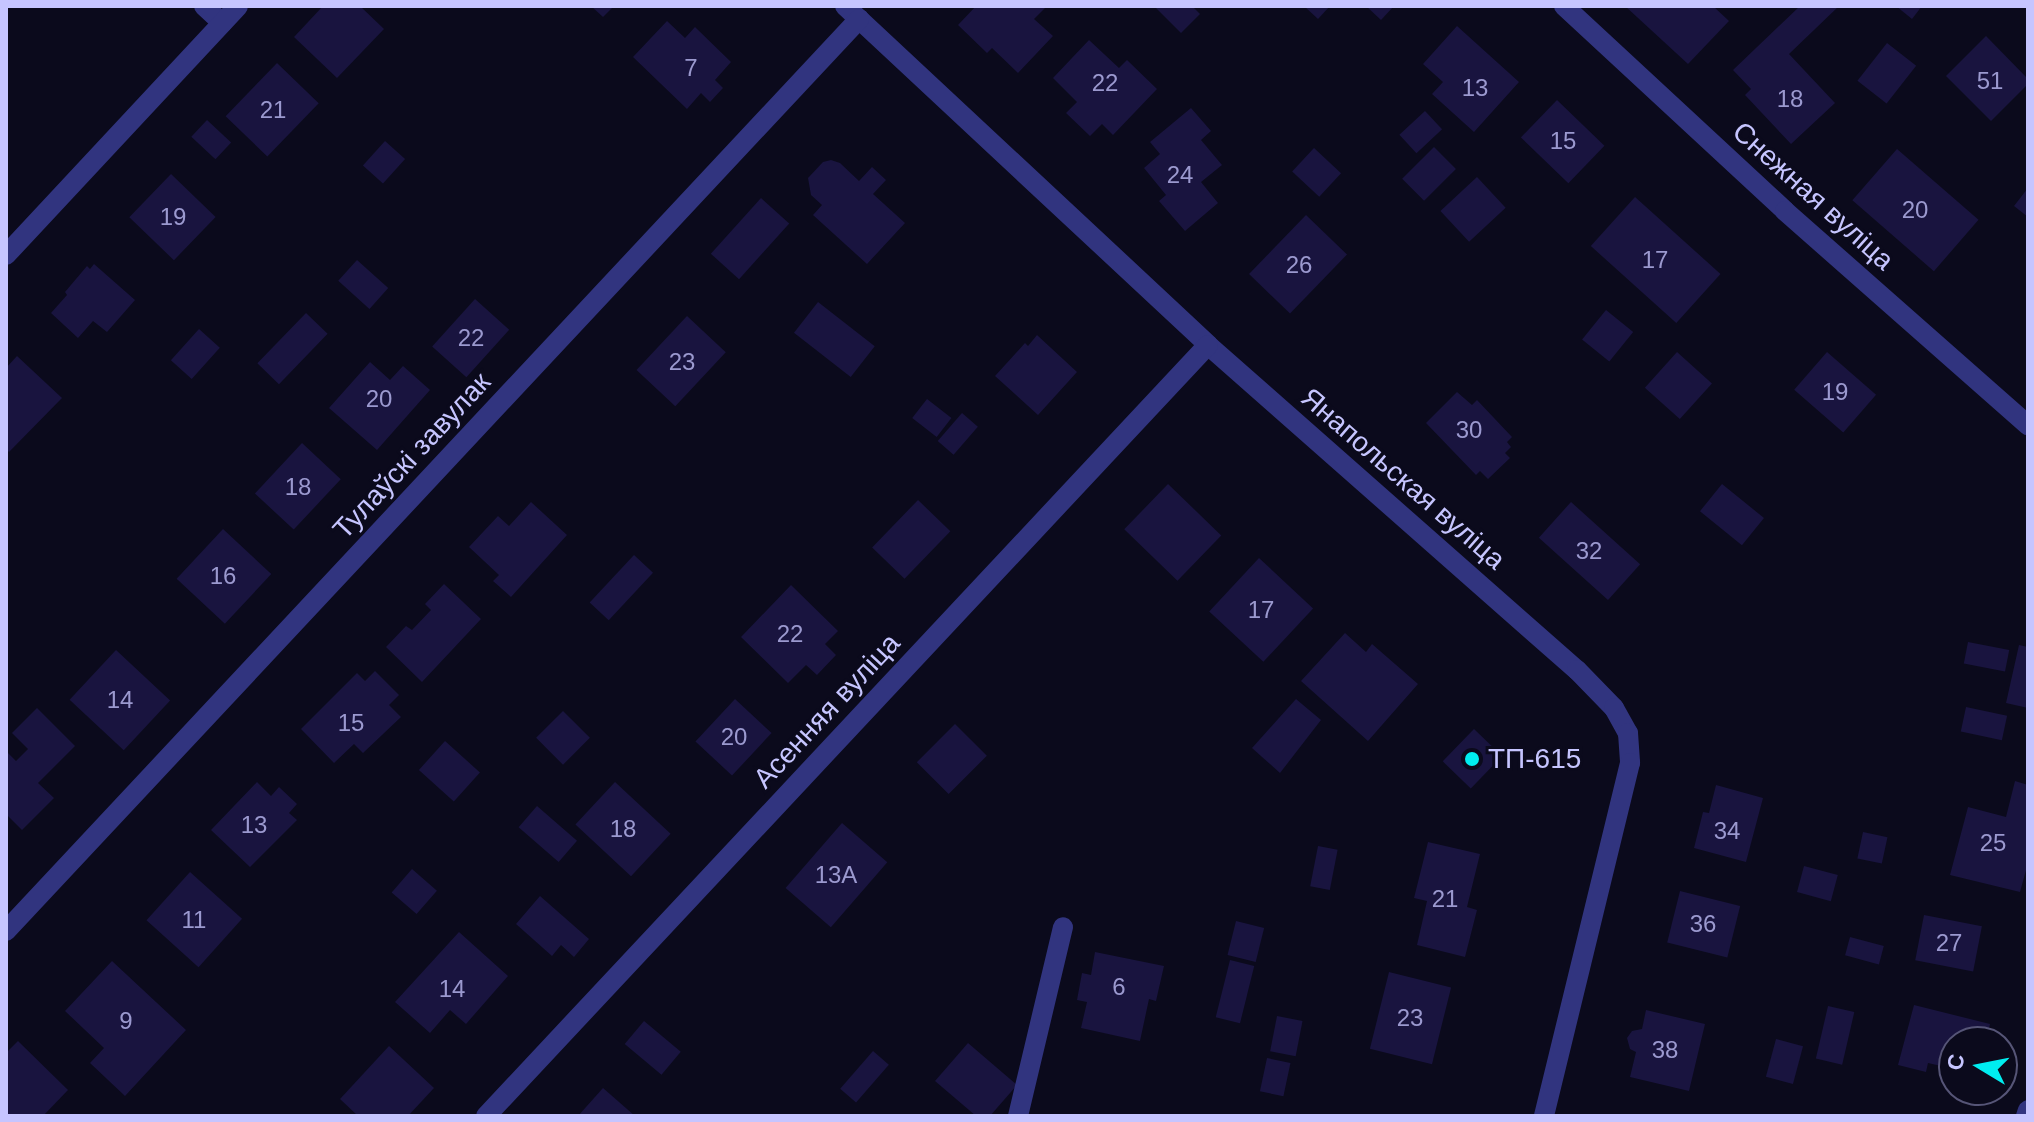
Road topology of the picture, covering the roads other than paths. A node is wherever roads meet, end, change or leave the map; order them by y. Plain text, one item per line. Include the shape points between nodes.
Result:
1 (204, 6) edge
2 (238, 6) edge
3 (1564, 6) edge
4 (852, 12) edge
5 (222, 23) junction
6 (6, 255) edge
7 (1208, 345) junction
8 (2028, 425) edge
9 (1063, 927) dead end
10 (6, 931) edge
11 (2028, 1110) edge
12 (486, 1116) edge
13 (1018, 1116) edge
14 (1544, 1116) edge
15 (2026, 1116) edge

1 - 5 street
2 - 5 street
3 - 8 street, Снежная вуліца via 1785,211
4 - 7 street, Янапольская вуліца
4 - 10 street, Тулаўскі завулак
5 - 6 street
7 - 12 street, Асенняя вуліца
7 - 14 street, Янапольская вуліца via 1577,670 1614,708 1628,733 1630,763
9 - 13 street
11 - 15 street

